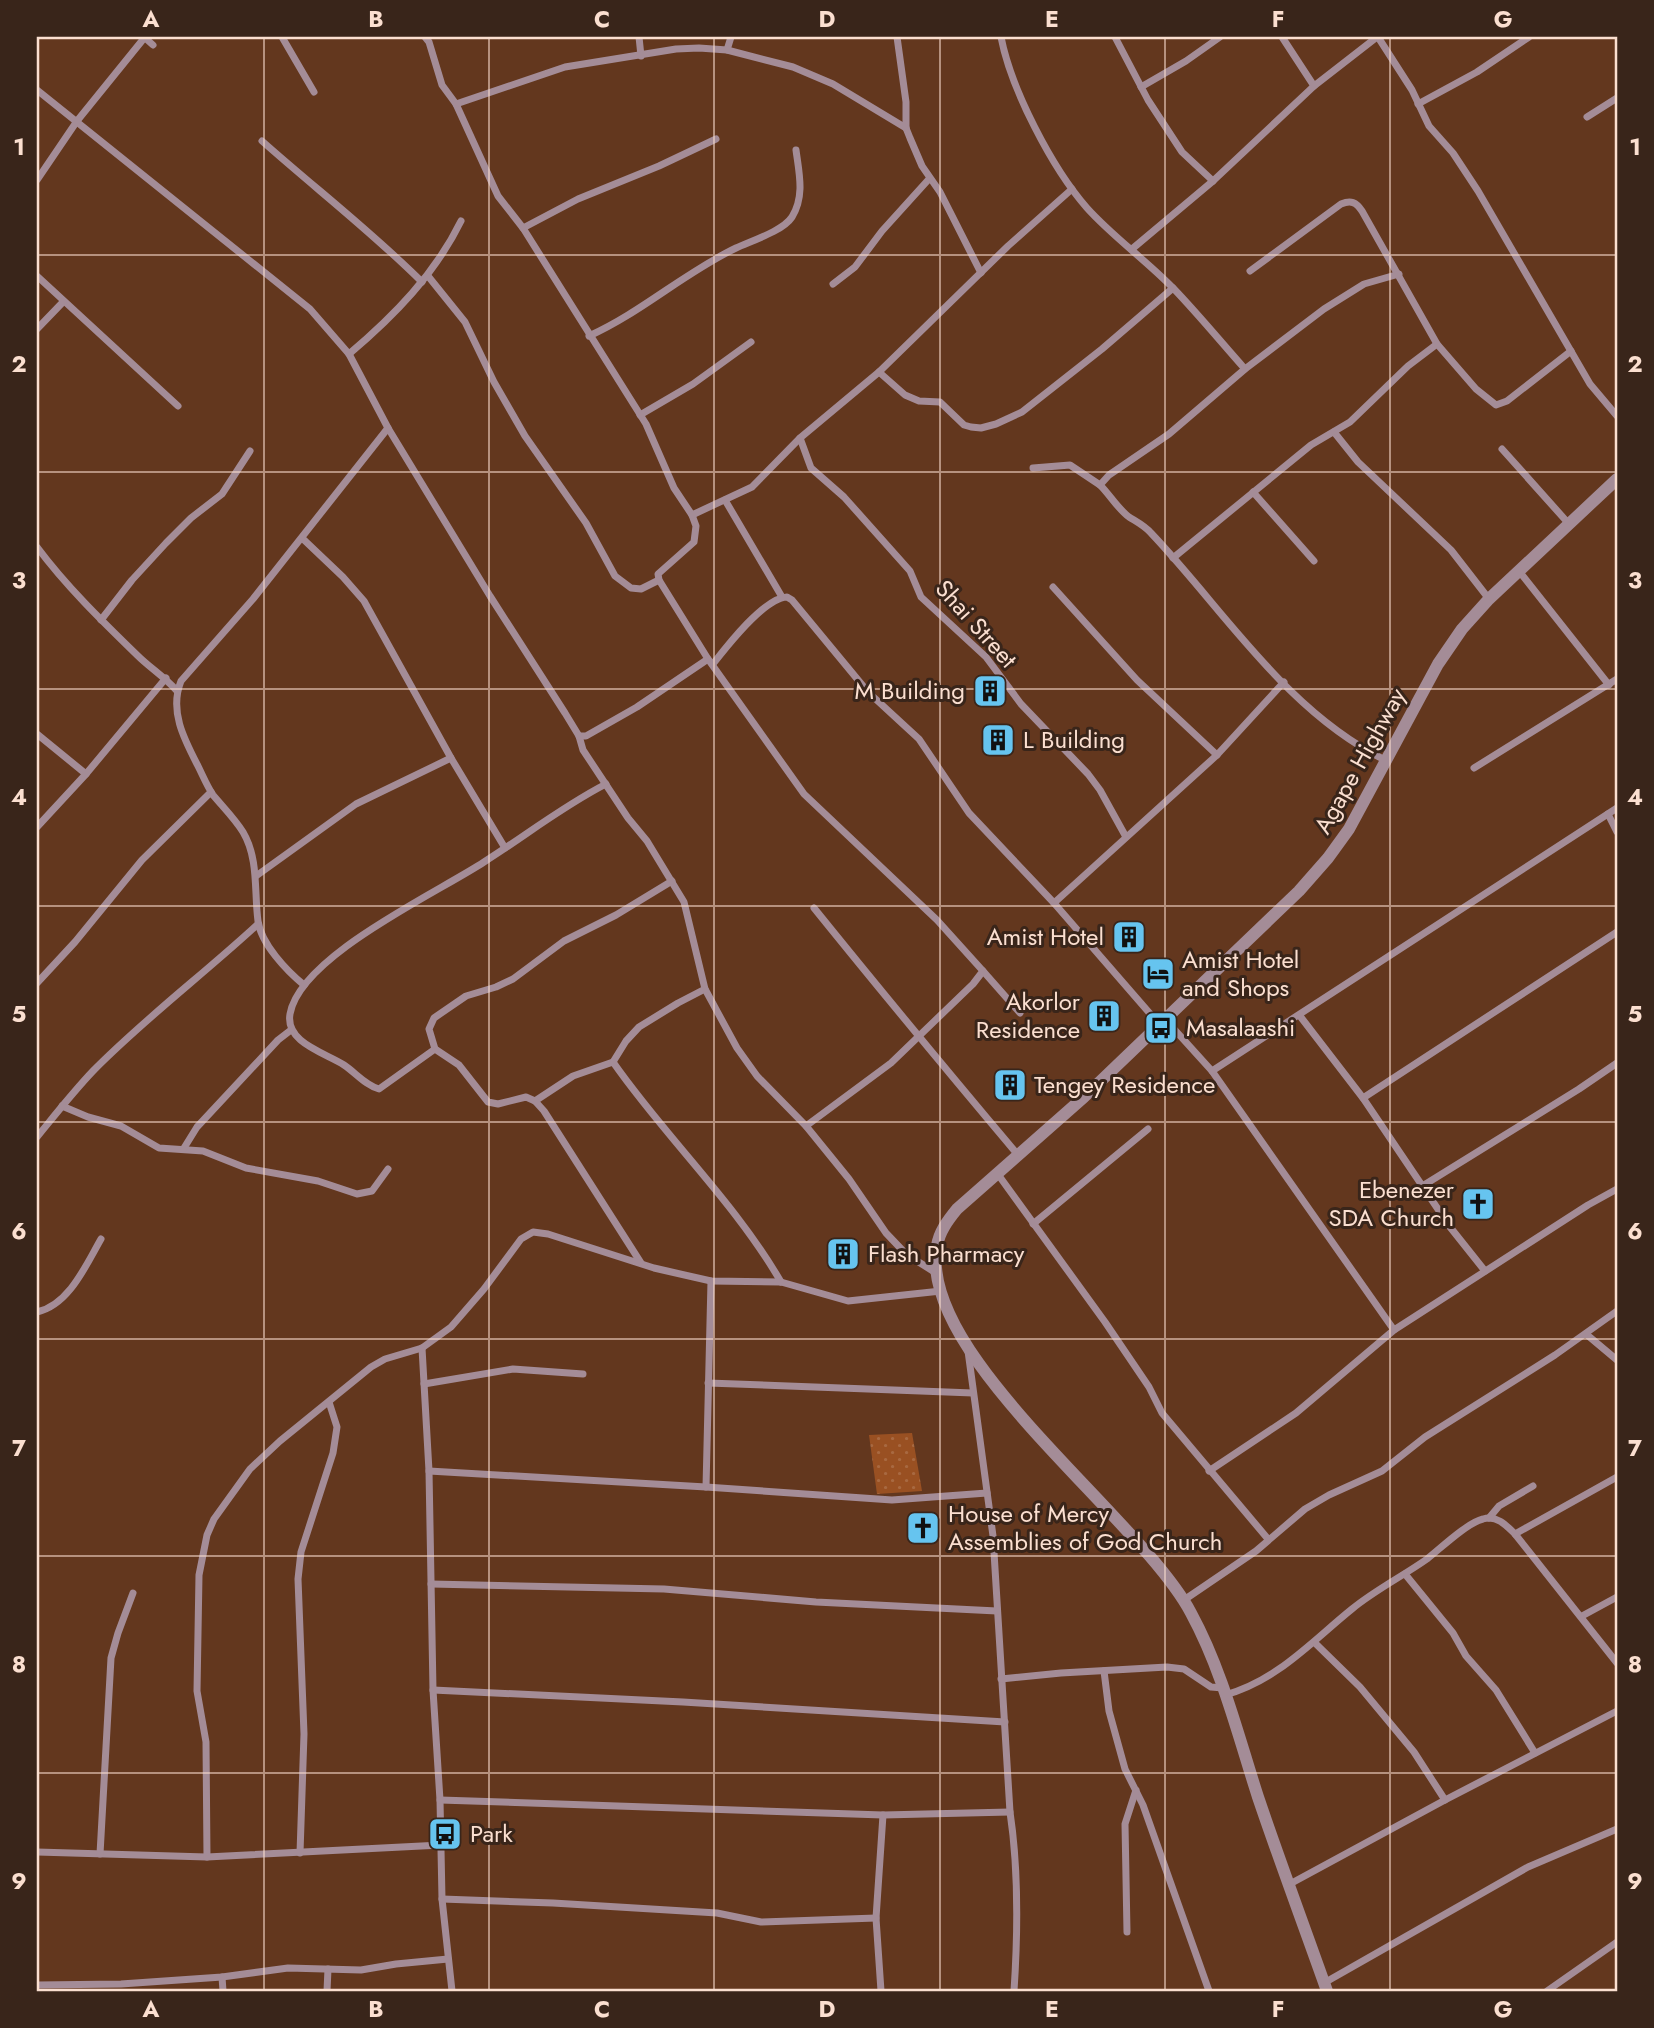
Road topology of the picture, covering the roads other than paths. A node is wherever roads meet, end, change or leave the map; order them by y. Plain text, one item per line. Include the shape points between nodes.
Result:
1 (145, 37) edge
2 (282, 37) edge
3 (425, 37) edge
4 (639, 37) edge
5 (731, 37) edge
6 (897, 37) edge
7 (1001, 37) edge
8 (1115, 37) edge
9 (1220, 37) edge
10 (1282, 37) edge
11 (1378, 37) edge
12 (1530, 37) edge
13 (153, 45) dead end
14 (727, 50) junction
15 (641, 56) junction
16 (1314, 86) junction
17 (1141, 87) junction
18 (37, 90) edge
19 (314, 92) dead end
20 (1617, 99) edge
21 (456, 104) junction
22 (1418, 104) junction
23 (1587, 117) dead end
24 (77, 121) junction
25 (906, 128) junction
26 (716, 139) dead end
27 (262, 141) dead end
28 (796, 150) dead end
29 (929, 178) junction
30 (37, 180) edge
31 (1213, 181) junction
32 (1072, 189) junction
33 (461, 221) dead end
34 (523, 228) junction
35 (1132, 249) junction
36 (1250, 271) dead end
37 (981, 273) junction
38 (1399, 274) junction
39 (37, 276) edge
40 (425, 279) junction
41 (833, 284) dead end
42 (1173, 288) junction
43 (64, 302) junction
44 (37, 329) edge
45 (589, 336) junction
46 (751, 342) dead end
47 (1437, 344) junction
48 (1571, 351) junction
49 (349, 354) junction
50 (1245, 369) junction
51 (879, 372) junction
52 (178, 406) dead end
53 (640, 415) junction
54 (1617, 416) edge
55 (388, 428) junction
56 (1334, 432) junction
57 (800, 438) junction
58 (1502, 449) dead end
59 (250, 451) dead end
60 (1033, 468) dead end
61 (1617, 479) edge
62 (1100, 485) junction
63 (1254, 492) junction
64 (725, 500) junction
65 (692, 515) junction
66 (1569, 524) junction
67 (302, 538) junction
68 (37, 547) edge
69 (1173, 558) junction
70 (1314, 561) dead end
71 (1519, 571) junction
72 (659, 580) junction
73 (1053, 587) dead end
74 (782, 597) junction
75 (1489, 599) junction
76 (101, 620) junction
77 (710, 661) junction
78 (166, 678) junction
79 (1617, 679) edge
80 (1284, 682) junction
81 (1609, 685) junction
82 (177, 691) junction
83 (37, 734) edge
84 (579, 736) junction
85 (1217, 755) junction
86 (451, 758) junction
87 (1385, 760) junction
88 (1474, 768) dead end
89 (86, 774) junction
90 (606, 784) junction
91 (211, 792) junction
92 (1617, 808) edge
93 (1608, 814) junction
94 (37, 827) edge
95 (1617, 832) edge
96 (1126, 837) junction
97 (505, 848) junction
98 (256, 876) junction
99 (671, 881) junction
100 (1054, 902) junction
101 (814, 908) dead end
102 (258, 924) junction
103 (1617, 932) edge
104 (983, 971) junction
105 (37, 983) edge
106 (304, 985) junction
107 (705, 989) junction
108 (1020, 1013) dead end
109 (1300, 1016) junction
110 (1161, 1021) junction
111 (291, 1030) junction
112 (917, 1037) junction
113 (435, 1049) junction
114 (613, 1062) junction
115 (1617, 1063) edge
116 (1212, 1071) junction
117 (1363, 1098) junction
118 (535, 1101) junction
119 (62, 1106) junction
120 (806, 1126) junction
121 (1149, 1129) dead end
122 (37, 1137) edge
123 (184, 1148) junction
124 (1018, 1155) junction
125 (388, 1169) dead end
126 (997, 1173) junction
127 (1424, 1185) junction
128 (1617, 1189) edge
129 (1033, 1224) junction
130 (101, 1239) dead end
131 (641, 1264) junction
132 (1485, 1271) junction
133 (936, 1273) junction
134 (711, 1281) junction
135 (781, 1282) junction
136 (941, 1291) junction
137 (1617, 1311) edge
138 (37, 1312) edge
139 (1394, 1330) junction
140 (1586, 1334) junction
141 (967, 1345) junction
142 (422, 1348) junction
143 (1617, 1360) edge
144 (583, 1374) dead end
145 (708, 1383) junction
146 (424, 1384) junction
147 (973, 1393) junction
148 (328, 1402) junction
149 (429, 1471) junction
150 (1209, 1471) junction
151 (1617, 1477) edge
152 (1533, 1486) dead end
153 (706, 1487) junction
154 (987, 1493) junction
155 (1489, 1518) junction
156 (1515, 1534) junction
157 (1268, 1539) junction
158 (1405, 1574) junction
159 (431, 1584) junction
160 (133, 1592) dead end
161 (1617, 1597) edge
162 (1184, 1600) junction
163 (996, 1611) junction
164 (1582, 1616) junction
165 (1315, 1643) junction
166 (1617, 1663) edge
167 (1104, 1671) junction
168 (1001, 1679) junction
169 (433, 1690) junction
170 (1224, 1691) junction
171 (1617, 1711) edge
172 (1005, 1722) junction
173 (1535, 1753) junction
174 (1136, 1790) junction
175 (440, 1800) junction
176 (1445, 1800) junction
177 (1010, 1812) junction
178 (883, 1815) junction
179 (1617, 1829) edge
180 (440, 1846) junction
181 (37, 1853) edge
182 (300, 1853) junction
183 (100, 1854) junction
184 (207, 1857) junction
185 (1287, 1886) junction
186 (442, 1899) junction
187 (876, 1918) junction
188 (1127, 1932) dead end
189 (1617, 1942) edge
190 (448, 1959) junction
191 (328, 1969) junction
192 (222, 1977) junction
193 (37, 1985) edge
194 (1326, 1987) edge
195 (52, 1988) edge
196 (121, 1988) edge
197 (223, 1991) edge
198 (327, 1991) edge
199 (452, 1991) edge
200 (881, 1991) edge
201 (1014, 1991) edge
202 (1209, 1991) edge
203 (1547, 1991) edge

1 - 13 street
1 - 24 street
2 - 19 street
3 - 21 street via 442,85
4 - 15 street
5 - 14 street
6 - 25 street
7 - 32 street via 1011,75
8 - 17 street
9 - 17 street
10 - 16 street
11 - 16 street
11 - 22 street
12 - 22 street
14 - 15 street via 676,49
14 - 25 street via 833,84
15 - 21 street via 565,66
16 - 31 street
17 - 31 street via 1182,152
18 - 24 street
20 - 23 street
21 - 34 street via 498,196
22 - 48 street via 1478,191
24 - 30 street
24 - 49 street via 310,309
25 - 29 street
26 - 34 street
27 - 40 street
28 - 45 street via 801,192 787,223 708,262
29 - 37 street
29 - 41 street via 855,267
31 - 35 street
32 - 35 street
32 - 37 street
33 - 40 street
34 - 45 street
35 - 42 street
36 - 38 street via 1341,204 1352,202
37 - 51 street
38 - 47 street
38 - 50 street via 1351,291
39 - 43 street
40 - 49 street
40 - 72 street via 465,322 525,436 586,523 615,576 631,588 641,589
42 - 50 street
42 - 51 street via 1022,412 996,424 981,428 964,425 940,402 905,396
43 - 44 street
43 - 52 street
45 - 53 street
46 - 53 street
47 - 48 street via 1496,405 1520,393
47 - 56 street
48 - 54 street via 1590,384
49 - 55 street
50 - 62 street
51 - 57 street
53 - 65 street via 674,488
55 - 67 street
55 - 84 street
56 - 63 street
56 - 75 street via 1451,550
57 - 64 street via 752,487
57 - 96 street, Shai Street via 811,468 844,496 910,571 921,597 986,657 1021,704 1088,774
58 - 66 street
59 - 76 street via 222,494 166,543
60 - 62 street via 1070,465
61 - 66 street, Agape Highway
62 - 69 street
63 - 69 street
63 - 70 street
64 - 65 street
64 - 74 street
65 - 72 street via 694,541 659,571
66 - 71 street, Agape Highway
67 - 82 street
67 - 86 street via 364,601
68 - 76 street
69 - 80 street
71 - 75 street, Agape Highway
71 - 81 street
72 - 77 street
73 - 85 street via 1137,680
74 - 77 street
74 - 100 street via 792,600 868,692 919,739 969,813
75 - 87 street, Agape Highway via 1451,644
76 - 78 street
77 - 84 street via 637,708
77 - 104 street via 804,794 945,927
78 - 82 street
78 - 89 street
79 - 81 street
80 - 85 street
80 - 87 street via 1329,726
81 - 88 street
82 - 91 street via 181,734
83 - 89 street
84 - 90 street
85 - 96 street
86 - 97 street
86 - 98 street via 363,800
87 - 110 street, Agape Highway via 1365,802 1328,858 1267,923
89 - 94 street
90 - 97 street
90 - 99 street
91 - 98 street via 243,832
91 - 105 street via 142,860
92 - 93 street
93 - 95 street
93 - 109 street
96 - 100 street
97 - 106 street via 356,938
98 - 102 street
99 - 107 street via 684,902
99 - 113 street via 564,941 513,979 466,996 444,1010 429,1029
100 - 110 street via 1120,986
101 - 112 street
102 - 106 street via 276,957
102 - 119 street via 94,1070
103 - 117 street
104 - 108 street
104 - 112 street
106 - 111 street via 292,1008
107 - 114 street via 639,1027
107 - 120 street via 757,1076
109 - 116 street
109 - 117 street
110 - 116 street
110 - 124 street, Agape Highway
111 - 113 street via 379,1089
111 - 123 street via 197,1127
112 - 120 street via 891,1063
112 - 124 street
113 - 118 street via 459,1065 488,1102 526,1097
114 - 118 street via 573,1076
114 - 135 street via 731,1206
115 - 127 street
116 - 139 street
117 - 127 street
118 - 131 street via 551,1119
119 - 122 street
119 - 123 street via 121,1126 159,1148
120 - 133 street via 886,1233 906,1254
121 - 129 street
123 - 125 street via 253,1170 318,1181 357,1194 372,1191
124 - 126 street, Agape Highway
126 - 129 street
126 - 133 street, Agape Highway via 946,1223 937,1245
127 - 132 street
128 - 132 street
129 - 150 street via 1105,1322 1162,1413
130 - 138 street via 69,1290
131 - 134 street
131 - 142 street via 548,1234 527,1234 469,1309
132 - 139 street
133 - 136 street, Agape Highway
134 - 135 street
134 - 145 street
135 - 136 street via 848,1301
136 - 141 street, Agape Highway
137 - 140 street
139 - 150 street via 1296,1413
140 - 143 street
140 - 157 street via 1425,1437 1382,1471 1305,1509
141 - 147 street
141 - 162 street, Agape Highway via 1010,1403 1156,1562
142 - 146 street
142 - 148 street via 385,1359
144 - 146 street via 513,1369
145 - 147 street
145 - 153 street
146 - 149 street
147 - 154 street
148 - 182 street via 337,1427 333,1453 301,1552 298,1579 304,1734
148 - 184 street via 250,1469 214,1519 204,1545 199,1575 197,1691 206,1742
149 - 153 street
149 - 159 street
150 - 157 street
151 - 156 street
152 - 155 street via 1499,1506
153 - 154 street via 891,1500
154 - 163 street
155 - 156 street via 1503,1522
155 - 158 street via 1475,1522
156 - 164 street
157 - 162 street
158 - 165 street via 1358,1605
158 - 173 street via 1496,1690
159 - 163 street via 664,1589
159 - 169 street
160 - 183 street via 111,1658
161 - 164 street
162 - 170 street, Agape Highway
163 - 168 street
164 - 166 street
165 - 170 street via 1244,1690
165 - 176 street via 1360,1687 1414,1752
167 - 168 street
167 - 170 street via 1184,1669
167 - 174 street via 1115,1739
168 - 172 street
169 - 172 street
169 - 175 street
170 - 185 street, Agape Highway
171 - 173 street
172 - 177 street
173 - 176 street
174 - 188 street via 1125,1824
174 - 202 street
175 - 178 street
175 - 180 street
176 - 185 street
177 - 178 street
177 - 201 street via 1017,1886
178 - 187 street
179 - 194 street via 1528,1867
180 - 182 street
180 - 186 street
181 - 183 street
182 - 184 street
183 - 184 street
185 - 194 street, Agape Highway
186 - 187 street via 717,1913 761,1922
186 - 190 street
187 - 200 street
189 - 203 street
190 - 191 street via 361,1970
190 - 199 street
191 - 192 street via 288,1968
191 - 198 street
192 - 196 street
192 - 197 street
193 - 195 street
195 - 196 street

